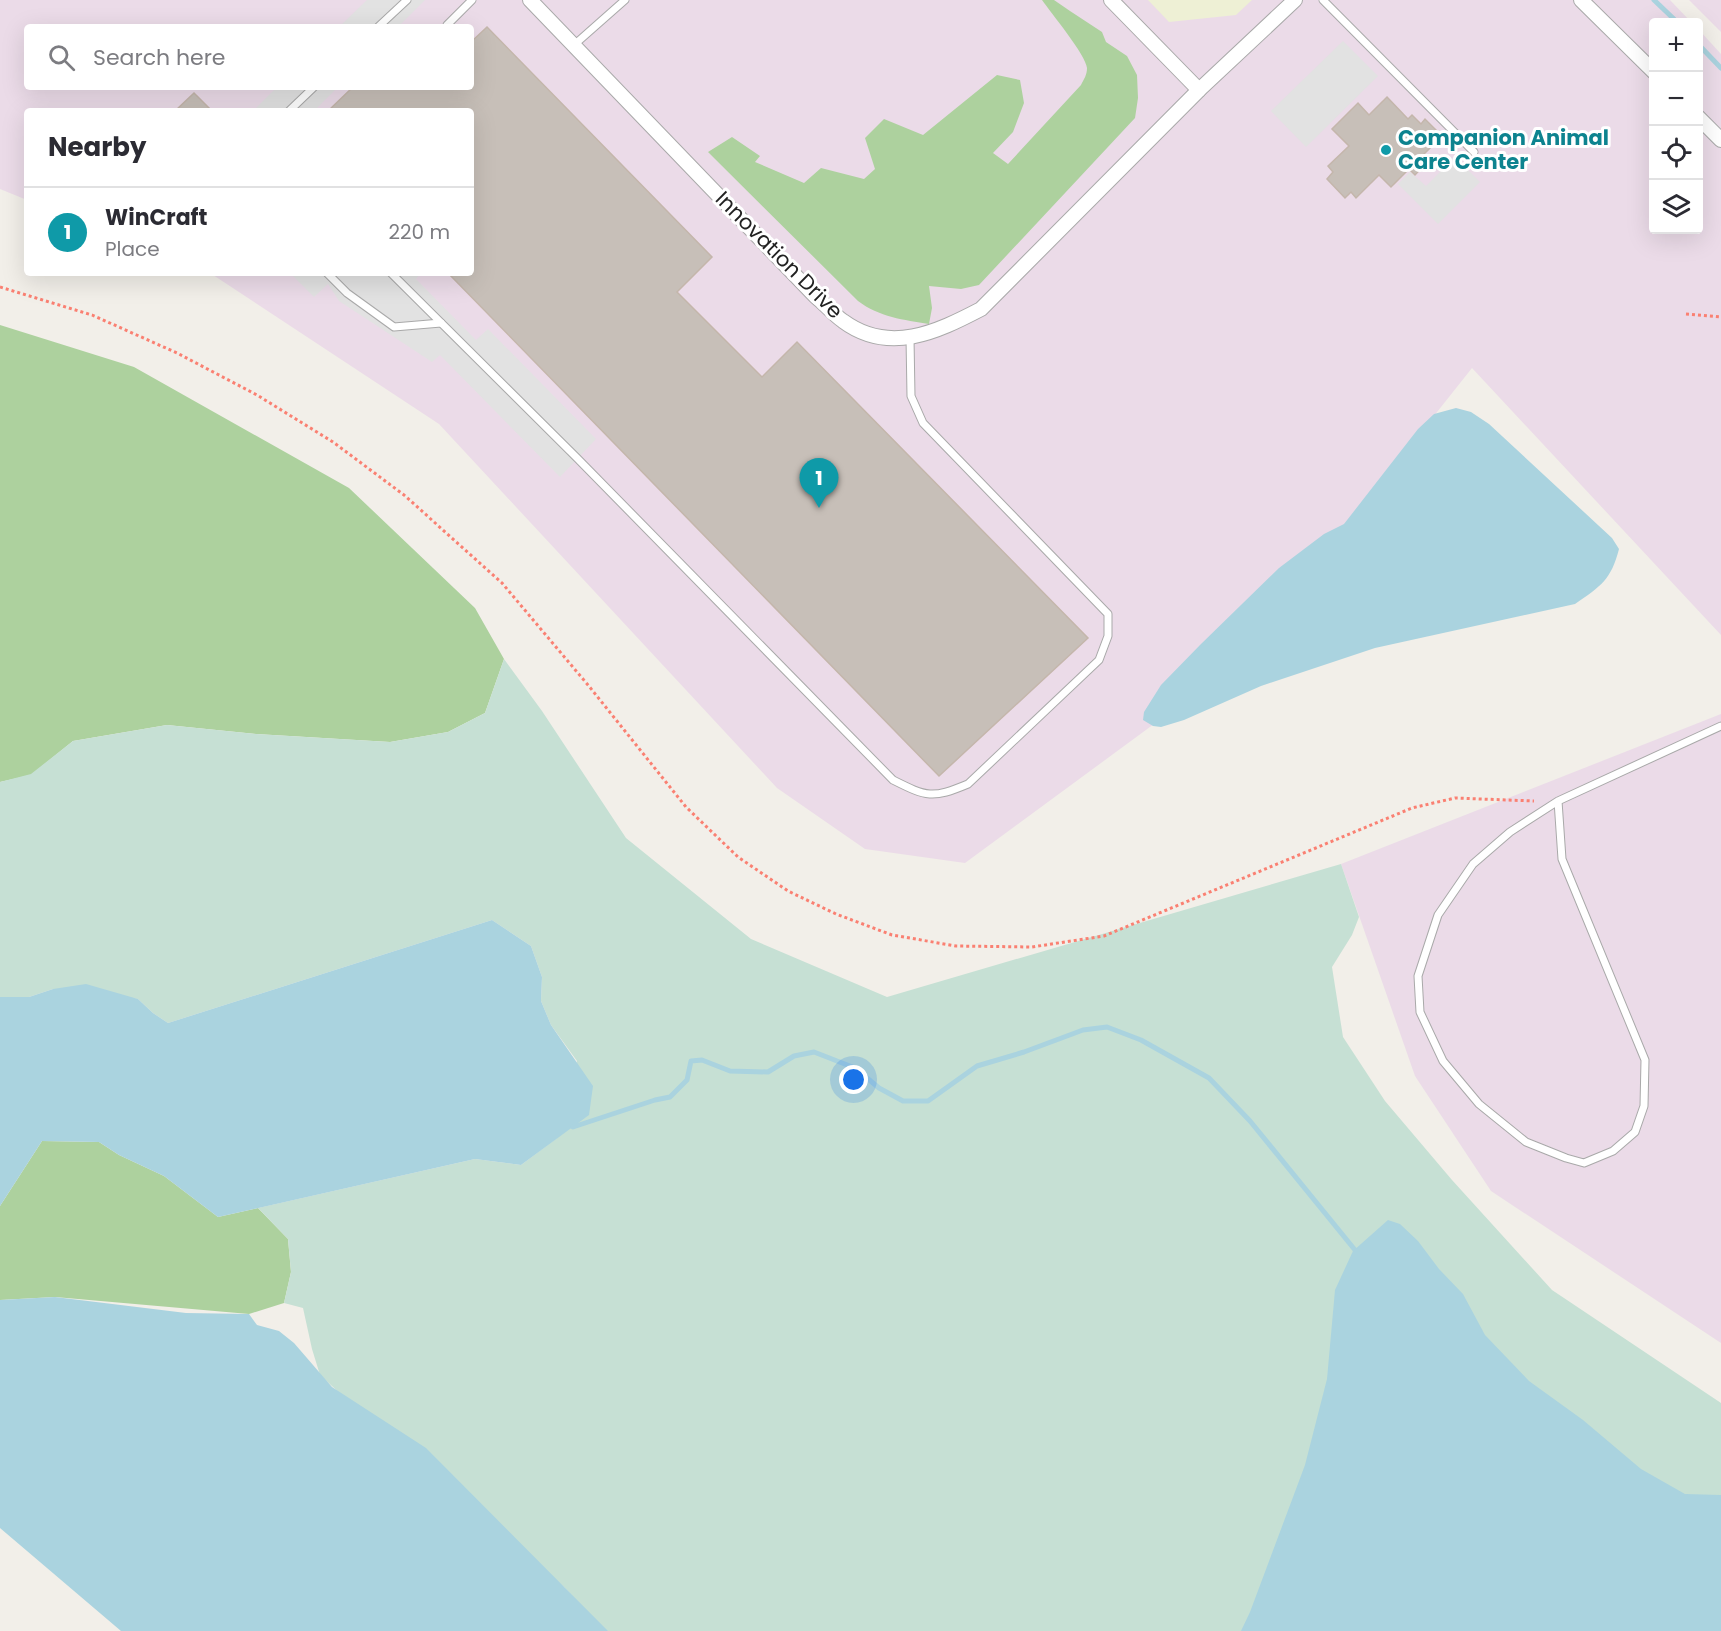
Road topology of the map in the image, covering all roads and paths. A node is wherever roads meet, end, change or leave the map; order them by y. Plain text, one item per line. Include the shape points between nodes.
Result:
1 (407, 0) edge
2 (472, 0) edge
3 (530, 0) edge
4 (625, 0) edge
5 (1111, 0) edge
6 (1295, 0) edge
7 (1323, 0) edge
8 (1581, 0) edge
9 (381, 24) edge
10 (447, 24) dead end
11 (574, 45) junction
12 (1649, 68) edge
13 (311, 90) edge
14 (1199, 90) junction
15 (292, 108) edge
16 (1703, 122) edge
17 (1721, 140) edge
18 (1474, 152) dead end
19 (330, 276) edge
20 (394, 276) edge
21 (0, 287) edge
22 (1686, 314) dead end
23 (1721, 317) edge
24 (441, 323) junction
25 (910, 338) junction
26 (1721, 726) edge
27 (1558, 801) junction

1 - 9 lane
2 - 10 lane
3 - 11 street, Innovation Drive
4 - 11 lane
5 - 14 street
6 - 14 street, Innovation Drive
7 - 18 lane
8 - 12 street
11 - 25 street, Innovation Drive via 805,286 845,322 875,337
13 - 15 lane
14 - 25 street, Innovation Drive via 981,309 945,328
16 - 17 street
19 - 24 lane via 394,327
20 - 24 lane
21 - 27 path via 92,315 177,353 257,395 333,442 404,495 502,583 686,807 738,857 788,891 892,935 956,946 1032,947 1104,936 1412,808 1455,798
22 - 23 path
24 - 25 lane via 893,780 918,792 942,794 968,784 1099,660 1108,636 1108,614 923,423 911,396
26 - 27 lane
27 - 27 lane via 1562,859 1645,1060 1644,1106 1635,1132 1613,1151 1584,1163 1526,1142 1479,1104 1443,1062 1420,1012 1418,976 1438,915 1473,864 1510,832

